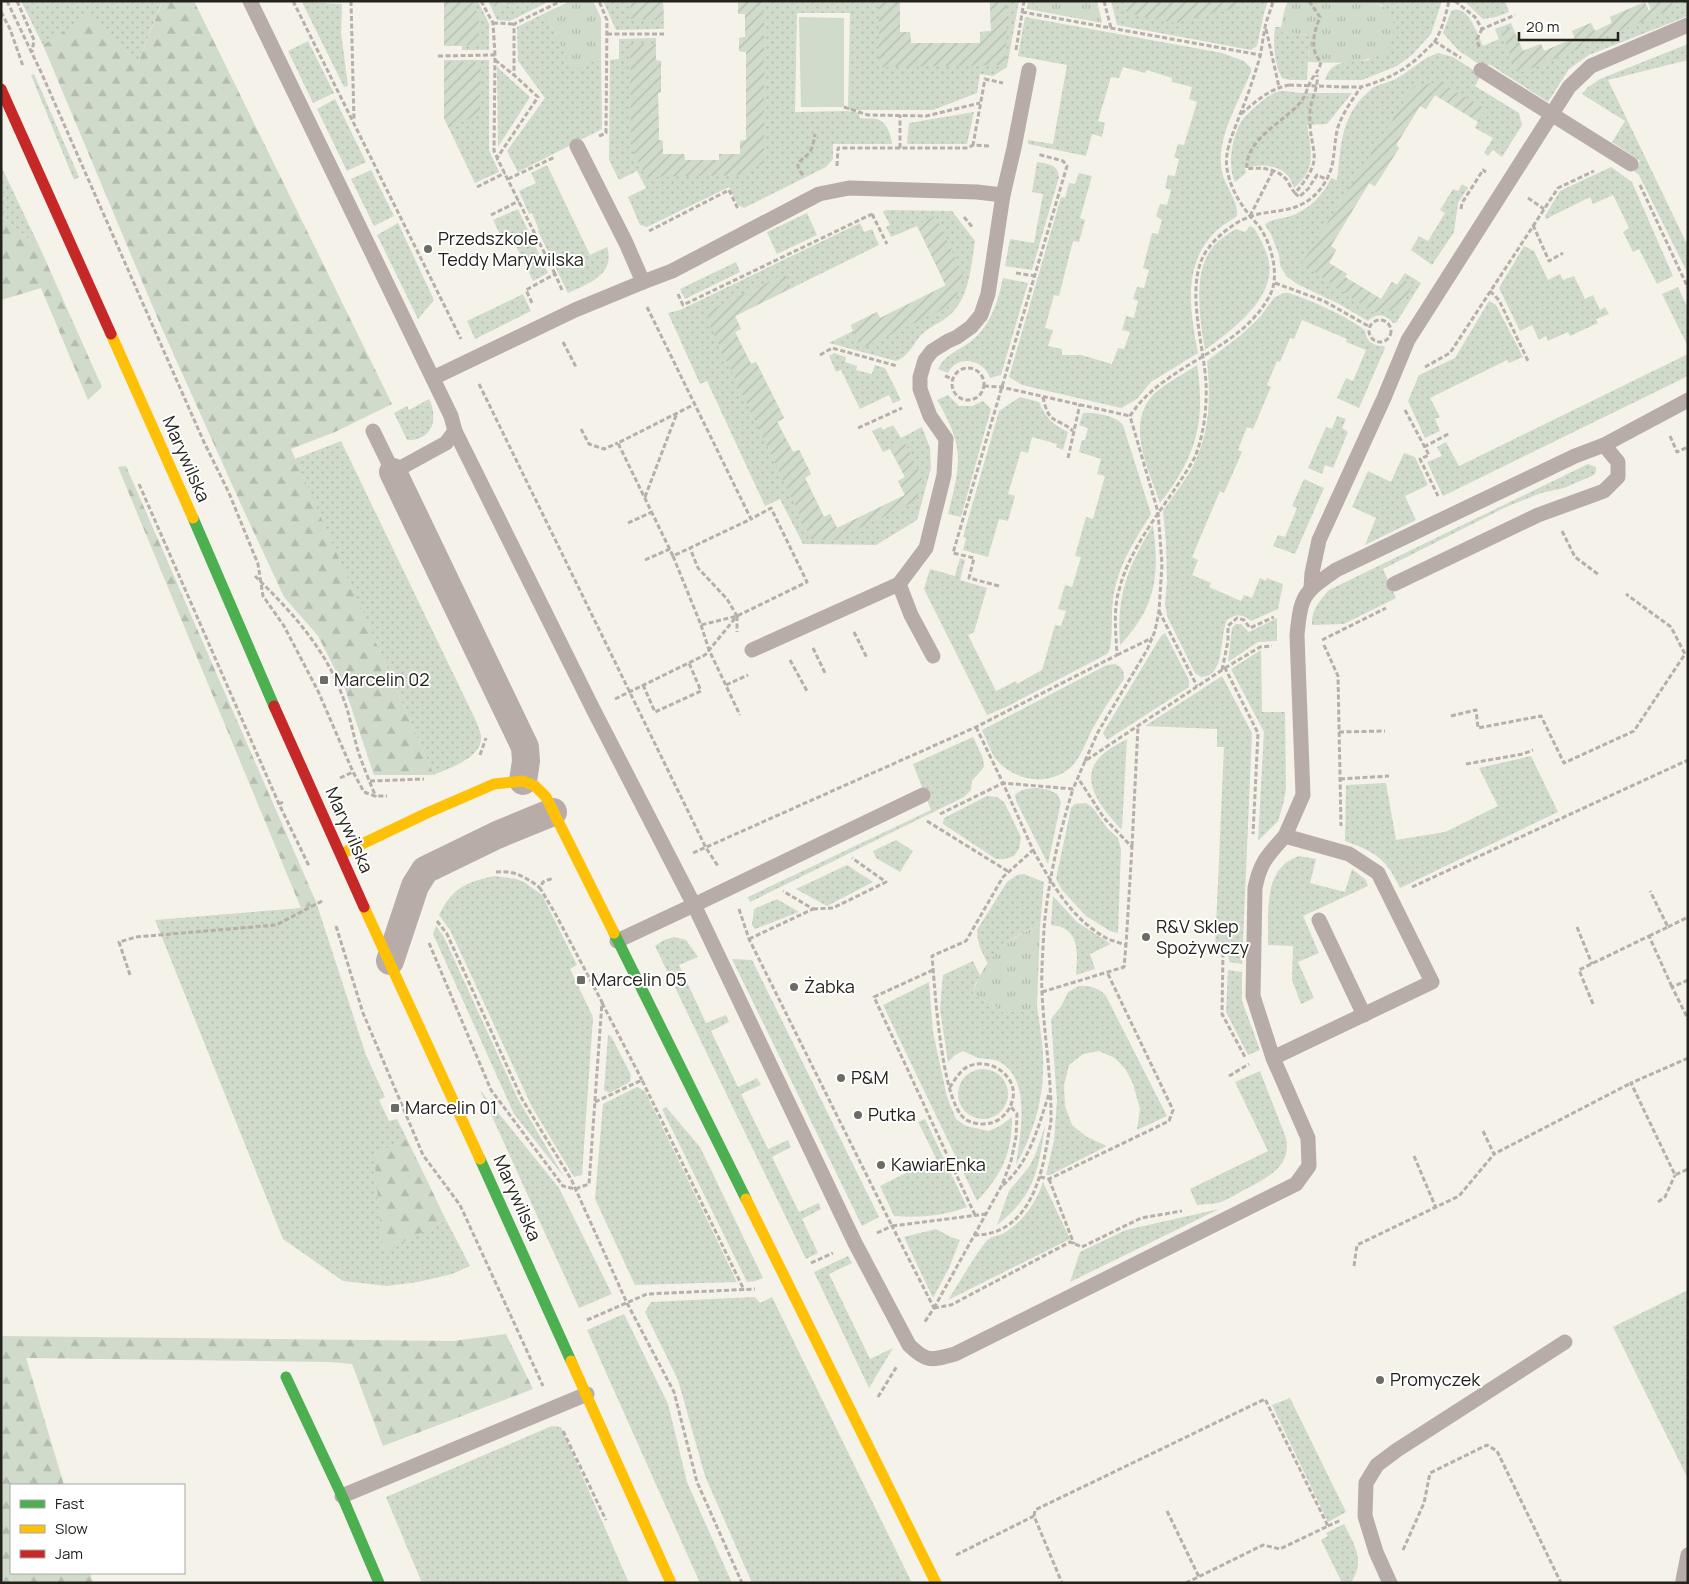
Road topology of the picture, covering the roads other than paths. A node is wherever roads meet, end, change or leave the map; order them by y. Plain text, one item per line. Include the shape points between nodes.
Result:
1 (250, 1) edge
2 (1688, 25) edge
3 (1029, 70) dead end
4 (1481, 70) road end
5 (1, 89) edge
6 (1551, 115) junction
7 (577, 146) road end
8 (1632, 169) road end
9 (1002, 195) junction
10 (644, 282) junction
11 (433, 378) junction
12 (1688, 400) edge
13 (373, 431) dead end
14 (455, 431) junction
15 (1604, 445) junction
16 (393, 472) junction
17 (899, 584) junction
18 (1394, 584) dead end
19 (1312, 587) junction
20 (752, 650) dead end
21 (933, 656) dead end
22 (523, 781) junction
23 (923, 795) dead end
24 (553, 812) junction
25 (1285, 836) junction
26 (341, 854) junction
27 (694, 905) junction
28 (1319, 920) dead end
29 (618, 941) junction
30 (390, 961) junction
31 (1364, 1015) junction
32 (1273, 1058) junction
33 (1564, 1342) dead end
34 (286, 1377) dead end
35 (587, 1394) junction
36 (342, 1496) junction
37 (1688, 1555) edge
38 (1388, 1579) edge
39 (379, 1583) edge
40 (671, 1583) edge
41 (936, 1583) edge
42 (1684, 1583) edge

1 - 11 lane
2 - 6 lane via 1591,66 1569,87
3 - 9 lane
4 - 6 lane
5 - 26 street, Marywilska
6 - 8 lane
6 - 19 lane via 1408,340 1318,540
7 - 10 lane
9 - 10 lane via 834,190 819,194 672,271
9 - 17 lane via 988,294 980,315 971,328 932,351 925,360 920,377 920,389 930,416 946,439 944,475 926,548
10 - 11 lane via 576,310
11 - 14 lane
12 - 15 lane
13 - 16 lane
14 - 16 lane via 446,443
14 - 27 lane
15 - 18 lane via 1618,462 1618,477 1604,492 1538,515
15 - 19 lane via 1336,570
16 - 22 street via 525,747
17 - 20 lane
17 - 21 lane
19 - 25 lane via 1300,611 1297,635 1303,795
22 - 24 street via 546,797
22 - 26 street via 494,784
23 - 27 lane
24 - 29 street
24 - 30 street via 425,870 415,886
25 - 31 lane via 1349,854 1378,873 1432,982
25 - 32 lane via 1265,858 1258,871 1255,888 1253,996
26 - 30 street, Marywilska
27 - 29 lane
27 - 32 lane via 855,1243 909,1345 921,1356 934,1360 955,1354 1296,1184 1309,1166 1308,1138
28 - 31 lane
29 - 41 street
30 - 35 street, Marywilska
31 - 32 lane
33 - 38 lane via 1377,1465 1366,1483 1365,1516
34 - 36 street
35 - 36 lane
35 - 40 street, Marywilska
36 - 39 street
37 - 42 lane

